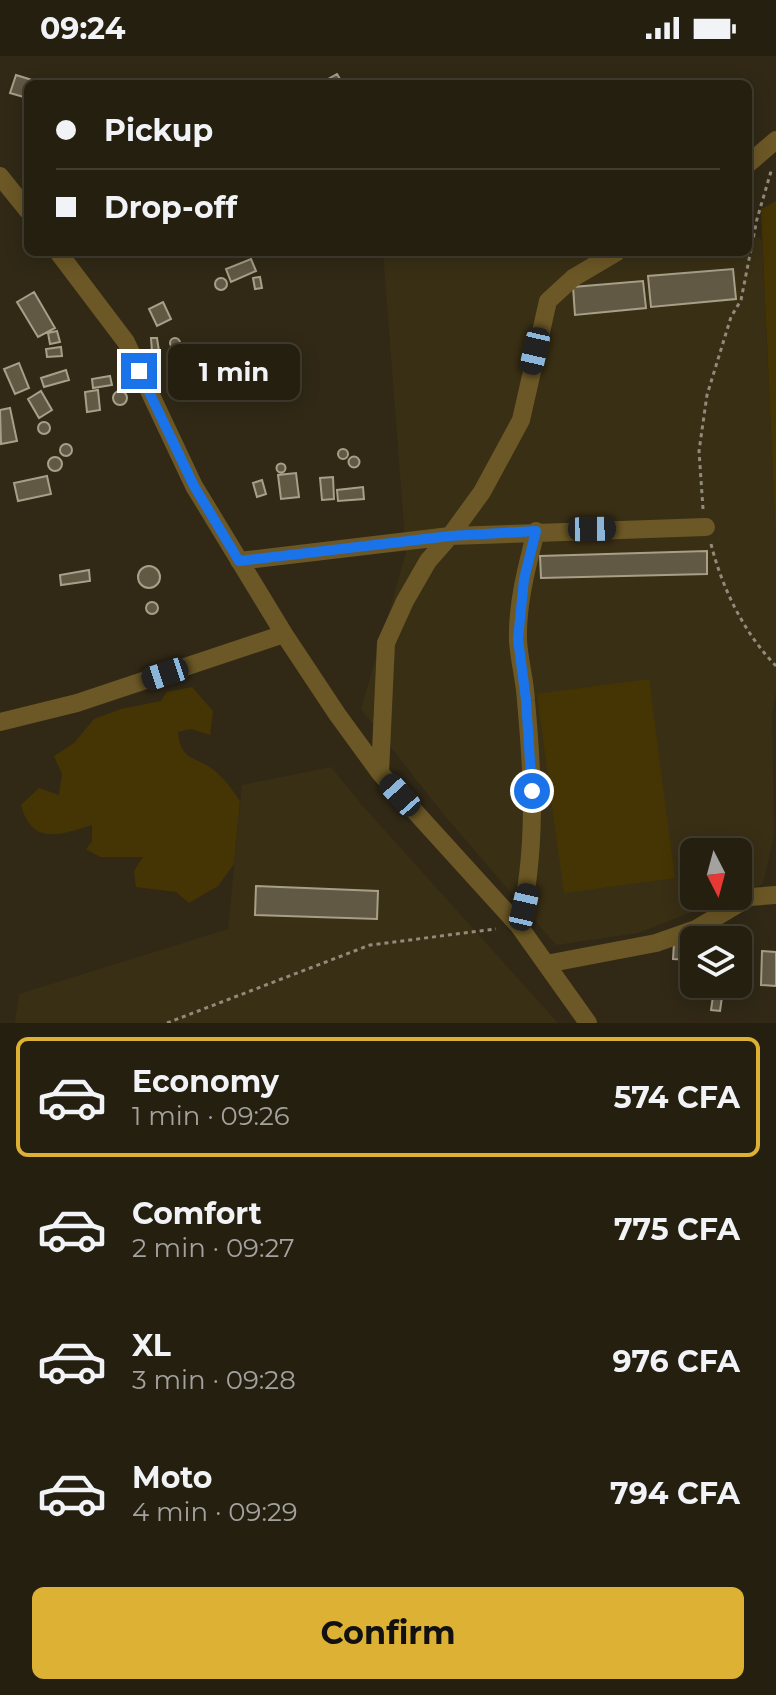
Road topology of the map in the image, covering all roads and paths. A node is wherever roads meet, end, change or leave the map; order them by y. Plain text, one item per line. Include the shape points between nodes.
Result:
1 (776, 140) edge
2 (752, 161) edge
3 (773, 165) dead end
4 (0, 176) edge
5 (24, 206) edge
6 (752, 244) edge
7 (61, 256) edge
8 (610, 256) edge
9 (750, 256) edge
10 (706, 527) junction
11 (536, 531) junction
12 (450, 536) junction
13 (239, 561) junction
14 (284, 634) junction
15 (776, 666) edge
16 (0, 722) edge
17 (380, 773) junction
18 (776, 895) edge
19 (519, 926) junction
20 (546, 964) junction
21 (167, 1023) edge
22 (588, 1023) edge

1 - 2 street
3 - 6 path
4 - 5 street
7 - 13 street via 126,342 194,486
8 - 12 street via 548,301 521,420 482,492
9 - 10 path via 741,300 707,395 699,451
10 - 11 street
10 - 15 path via 722,580 760,650
11 - 12 street
11 - 19 street via 518,639 534,812
12 - 13 street
12 - 17 street via 428,561 386,643
13 - 14 street
14 - 16 street via 77,703
14 - 17 street
17 - 19 street
18 - 20 street via 750,897 696,929 656,943
19 - 20 street
19 - 21 path via 370,945
20 - 22 street

